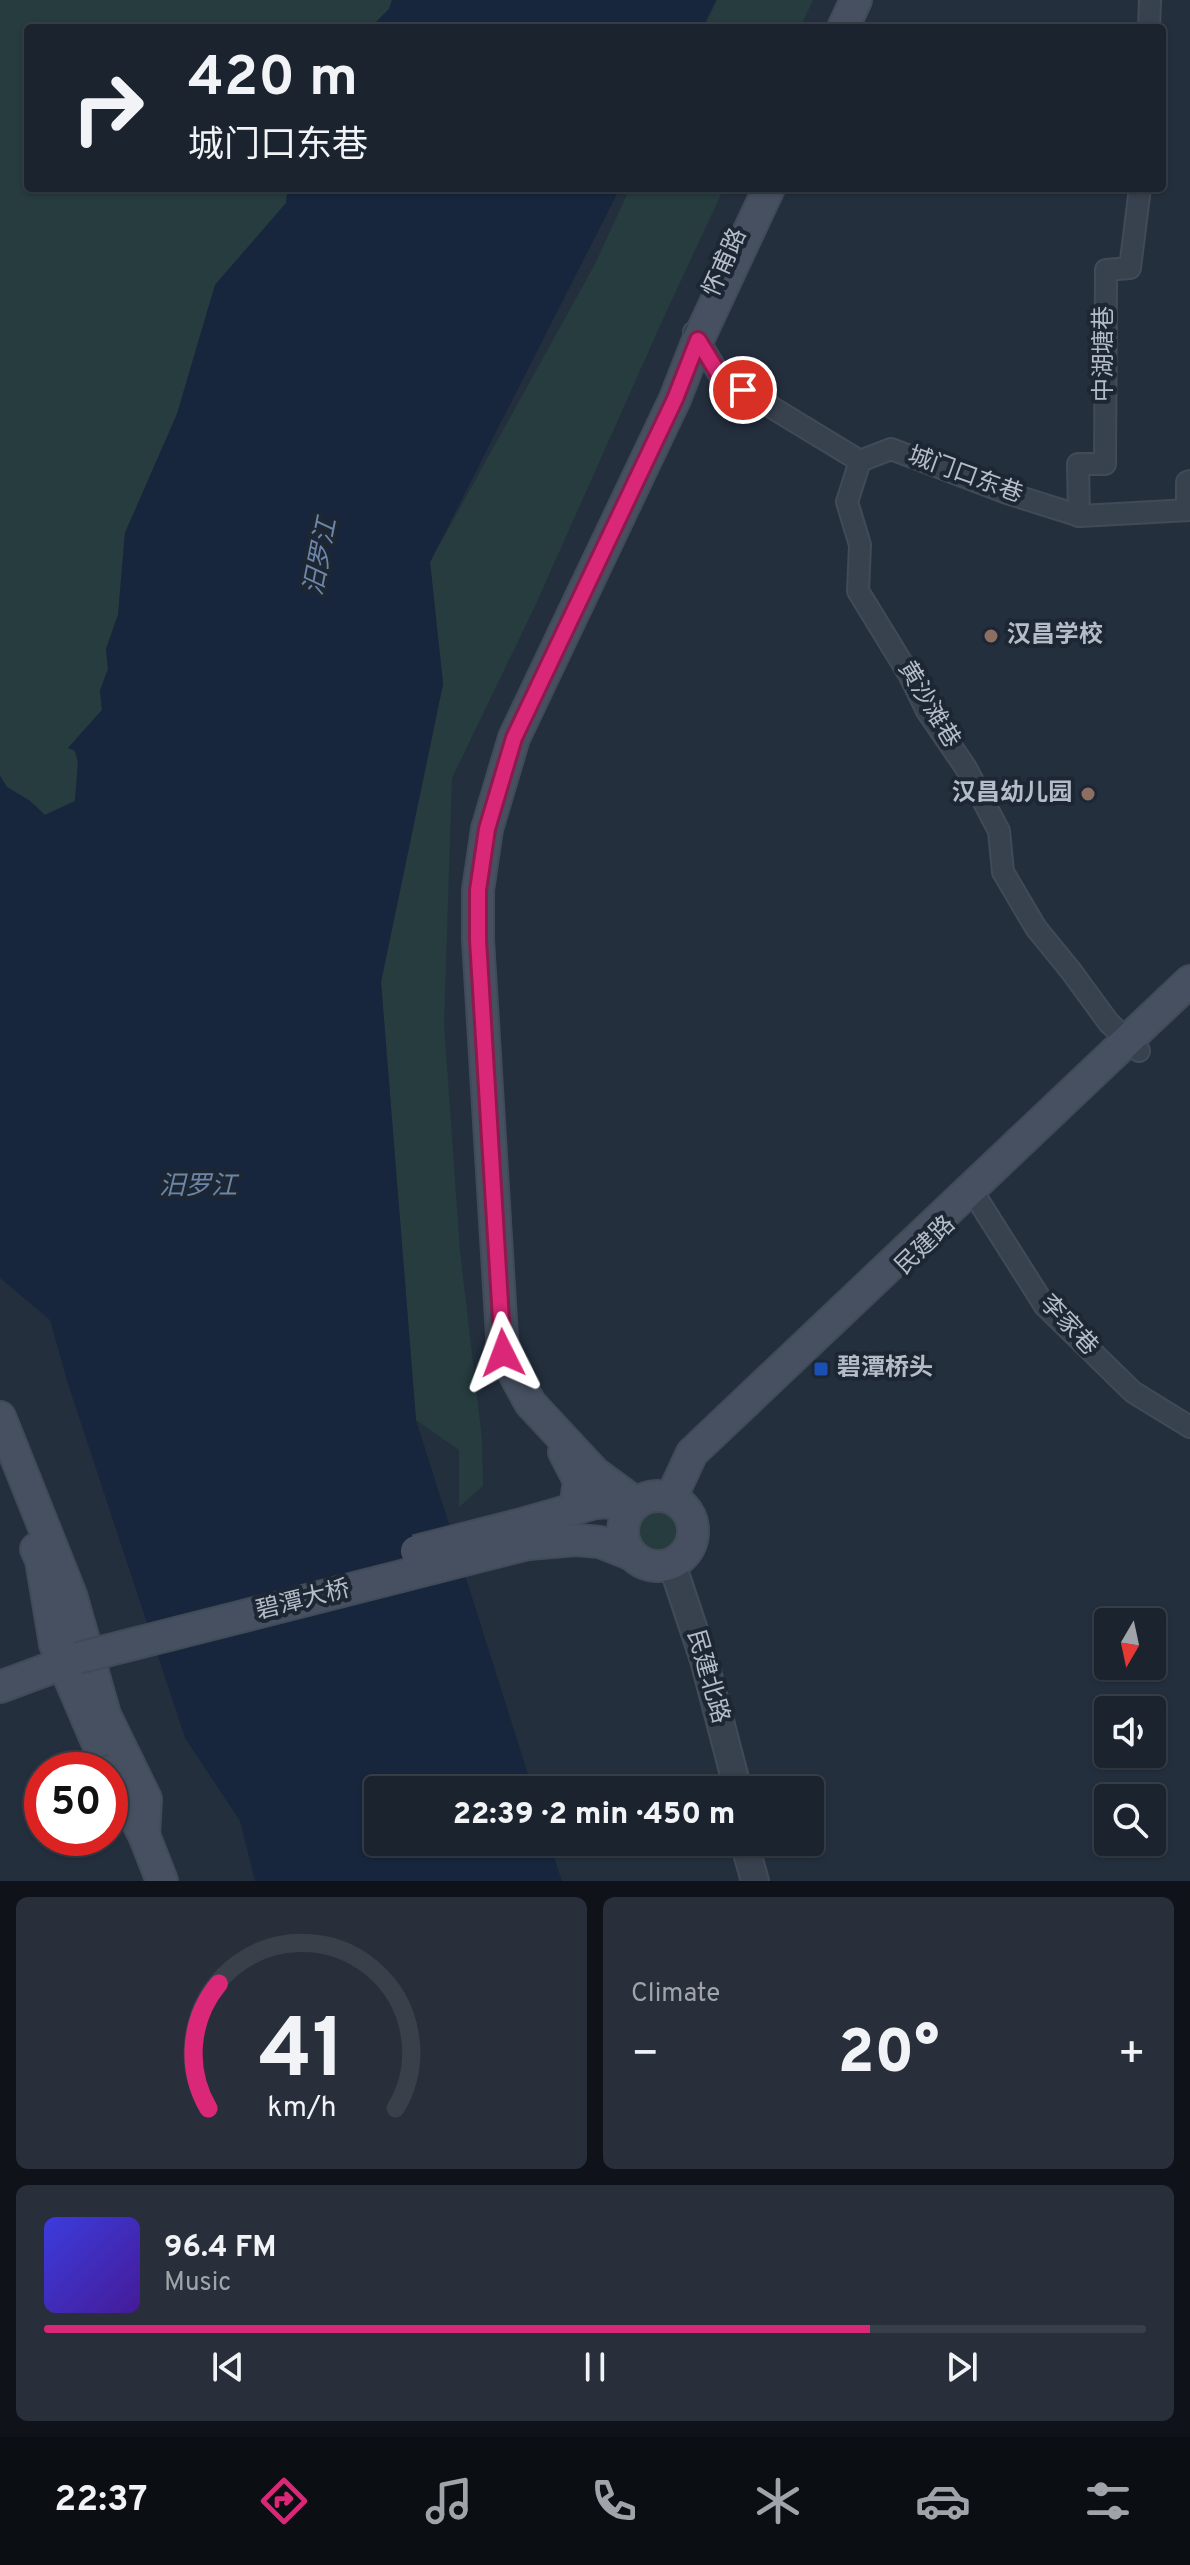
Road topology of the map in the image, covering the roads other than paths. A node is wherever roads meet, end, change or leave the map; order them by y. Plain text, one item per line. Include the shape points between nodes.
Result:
1 (844, 0) edge
2 (856, 0) edge
3 (1150, 0) edge
4 (833, 24) edge
5 (845, 24) edge
6 (1149, 24) edge
7 (757, 192) edge
8 (767, 192) edge
9 (1140, 192) edge
10 (696, 336) junction
11 (860, 461) junction
12 (1190, 481) edge
13 (1189, 510) edge
14 (1079, 516) junction
15 (1190, 981) edge
16 (1190, 1004) edge
17 (1133, 1046) junction
18 (976, 1197) junction
19 (0, 1417) edge
20 (1190, 1427) edge
21 (0, 1467) edge
22 (676, 1501) junction
23 (632, 1507) junction
24 (575, 1509) junction
25 (523, 1534) junction
26 (630, 1554) junction
27 (666, 1565) junction
28 (66, 1651) junction
29 (0, 1667) edge
30 (0, 1687) edge
31 (103, 1752) edge
32 (724, 1776) edge
33 (734, 1776) edge
34 (128, 1804) edge
35 (144, 1835) junction
36 (748, 1856) edge
37 (757, 1856) edge
38 (162, 1881) edge
39 (755, 1881) edge
40 (765, 1881) edge

1 - 4 main road
2 - 5 main road
3 - 6 street
7 - 10 main road, 怀甫路
8 - 10 main road
9 - 14 street, 中湖塘巷 via 1130,268 1106,270 1105,464 1078,464
10 - 11 street via 720,376
10 - 23 main road via 675,399 514,738 487,829 478,890 503,1353 530,1403
10 - 24 main road, 怀甫路 via 507,733 479,829 472,878 468,936 492,1356 523,1409 567,1455 579,1481
11 - 14 street, 城门口东巷 via 891,449
11 - 17 street, 黄沙滩巷 via 847,502 860,545 858,591 966,768 999,831 1003,872 1036,928 1094,1005
12 - 13 street
13 - 14 street, 城门口东巷
15 - 17 main road
16 - 17 main road, 民建路
17 - 18 main road, 民建路
17 - 22 main road via 692,1453
18 - 20 street, 李家巷 via 1045,1306 1133,1392
18 - 22 main road, 民建路 via 702,1461
19 - 35 main road via 71,1595 105,1715 146,1799
21 - 28 main road via 41,1560
22 - 23 main road via 647,1497
22 - 27 main road via 689,1514 693,1538 689,1549
23 - 24 main road via 611,1502
23 - 26 main road via 622,1534
24 - 25 main road
25 - 26 main road via 600,1542
25 - 28 main road, 碧潭大桥, bridge
26 - 27 main road via 650,1566
27 - 32 street
27 - 33 street, 民建北路 via 704,1660
28 - 29 main road
28 - 30 main road
28 - 31 main road
34 - 35 main road
35 - 38 main road
36 - 39 street
37 - 40 street

